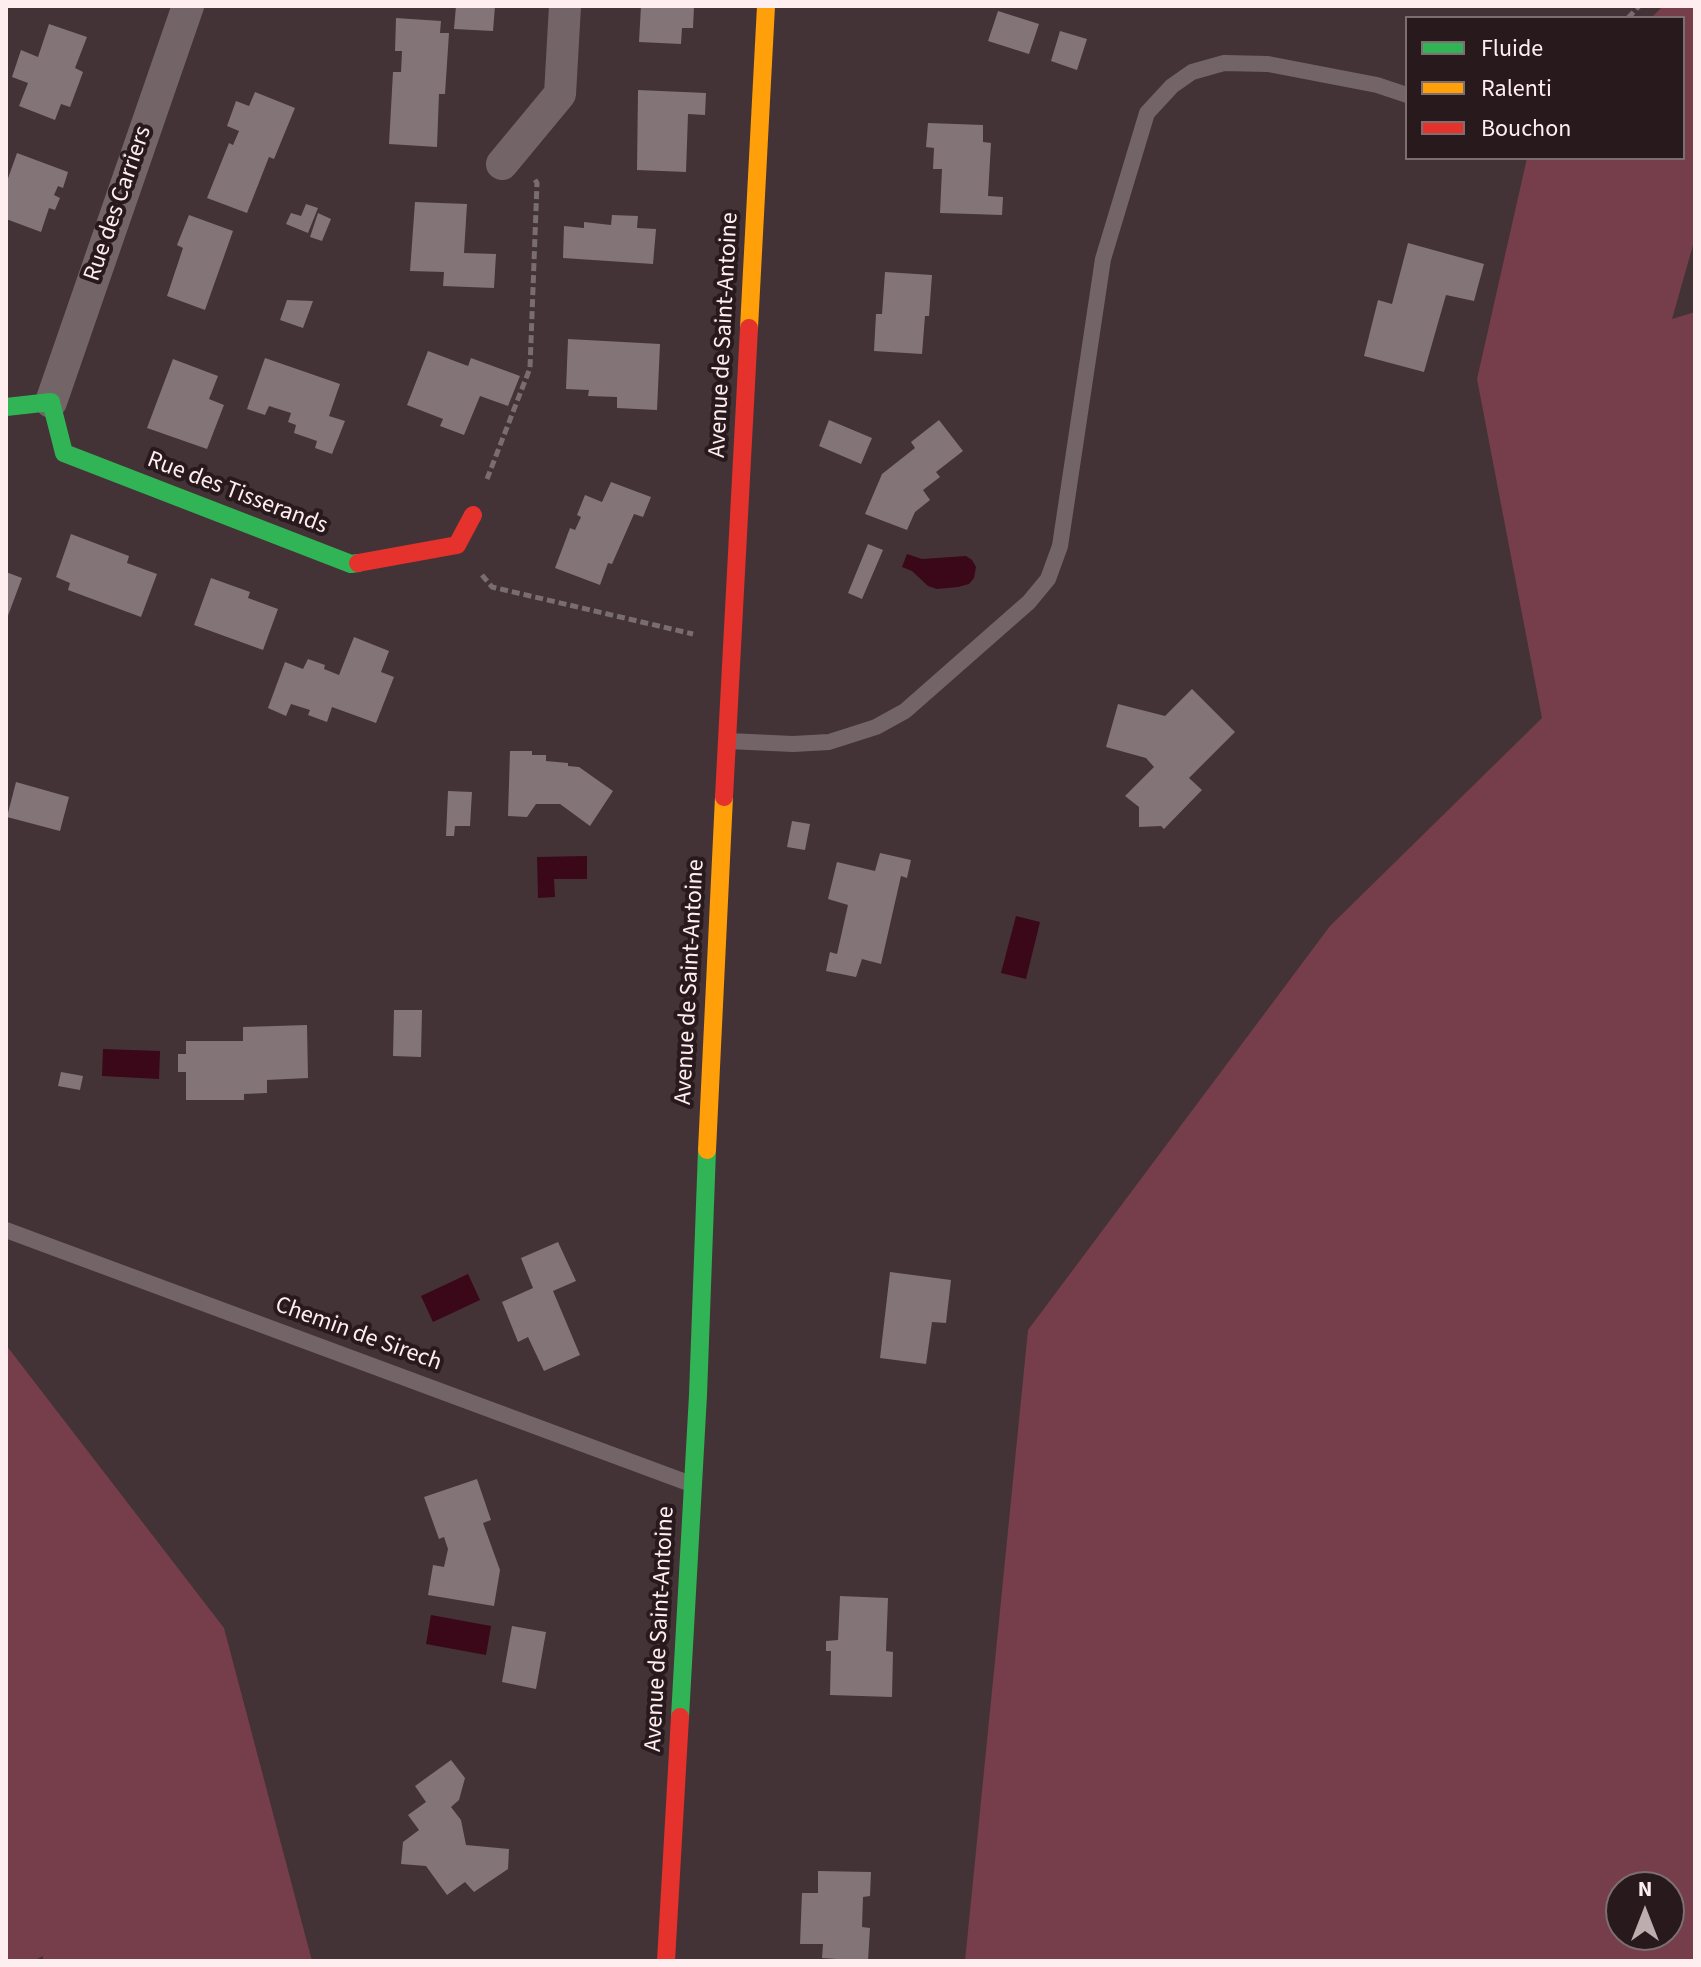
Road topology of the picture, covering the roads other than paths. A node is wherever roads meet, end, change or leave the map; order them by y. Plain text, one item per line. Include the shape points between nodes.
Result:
1 (188, 6) edge
2 (565, 6) edge
3 (766, 6) edge
4 (1405, 94) edge
5 (510, 154) road end
6 (51, 402) junction
7 (6, 407) edge
8 (473, 515) road end
9 (728, 741) junction
10 (6, 1230) edge
11 (693, 1484) junction
12 (666, 1961) edge

1 - 6 street, Rue des Carriers
2 - 5 street via 560,94
3 - 9 street, Avenue de Saint-Antoine
4 - 9 lane via 1268,64 1224,63 1192,72 1172,86 1147,113 1103,259 1060,546 1048,579 1029,602 905,711 876,727 829,742
6 - 7 street
6 - 8 street, Rue des Tisserands via 64,453 351,564 457,545
9 - 11 street, Avenue de Saint-Antoine
10 - 11 lane, Chemin de Sirech
11 - 12 street, Avenue de Saint-Antoine

